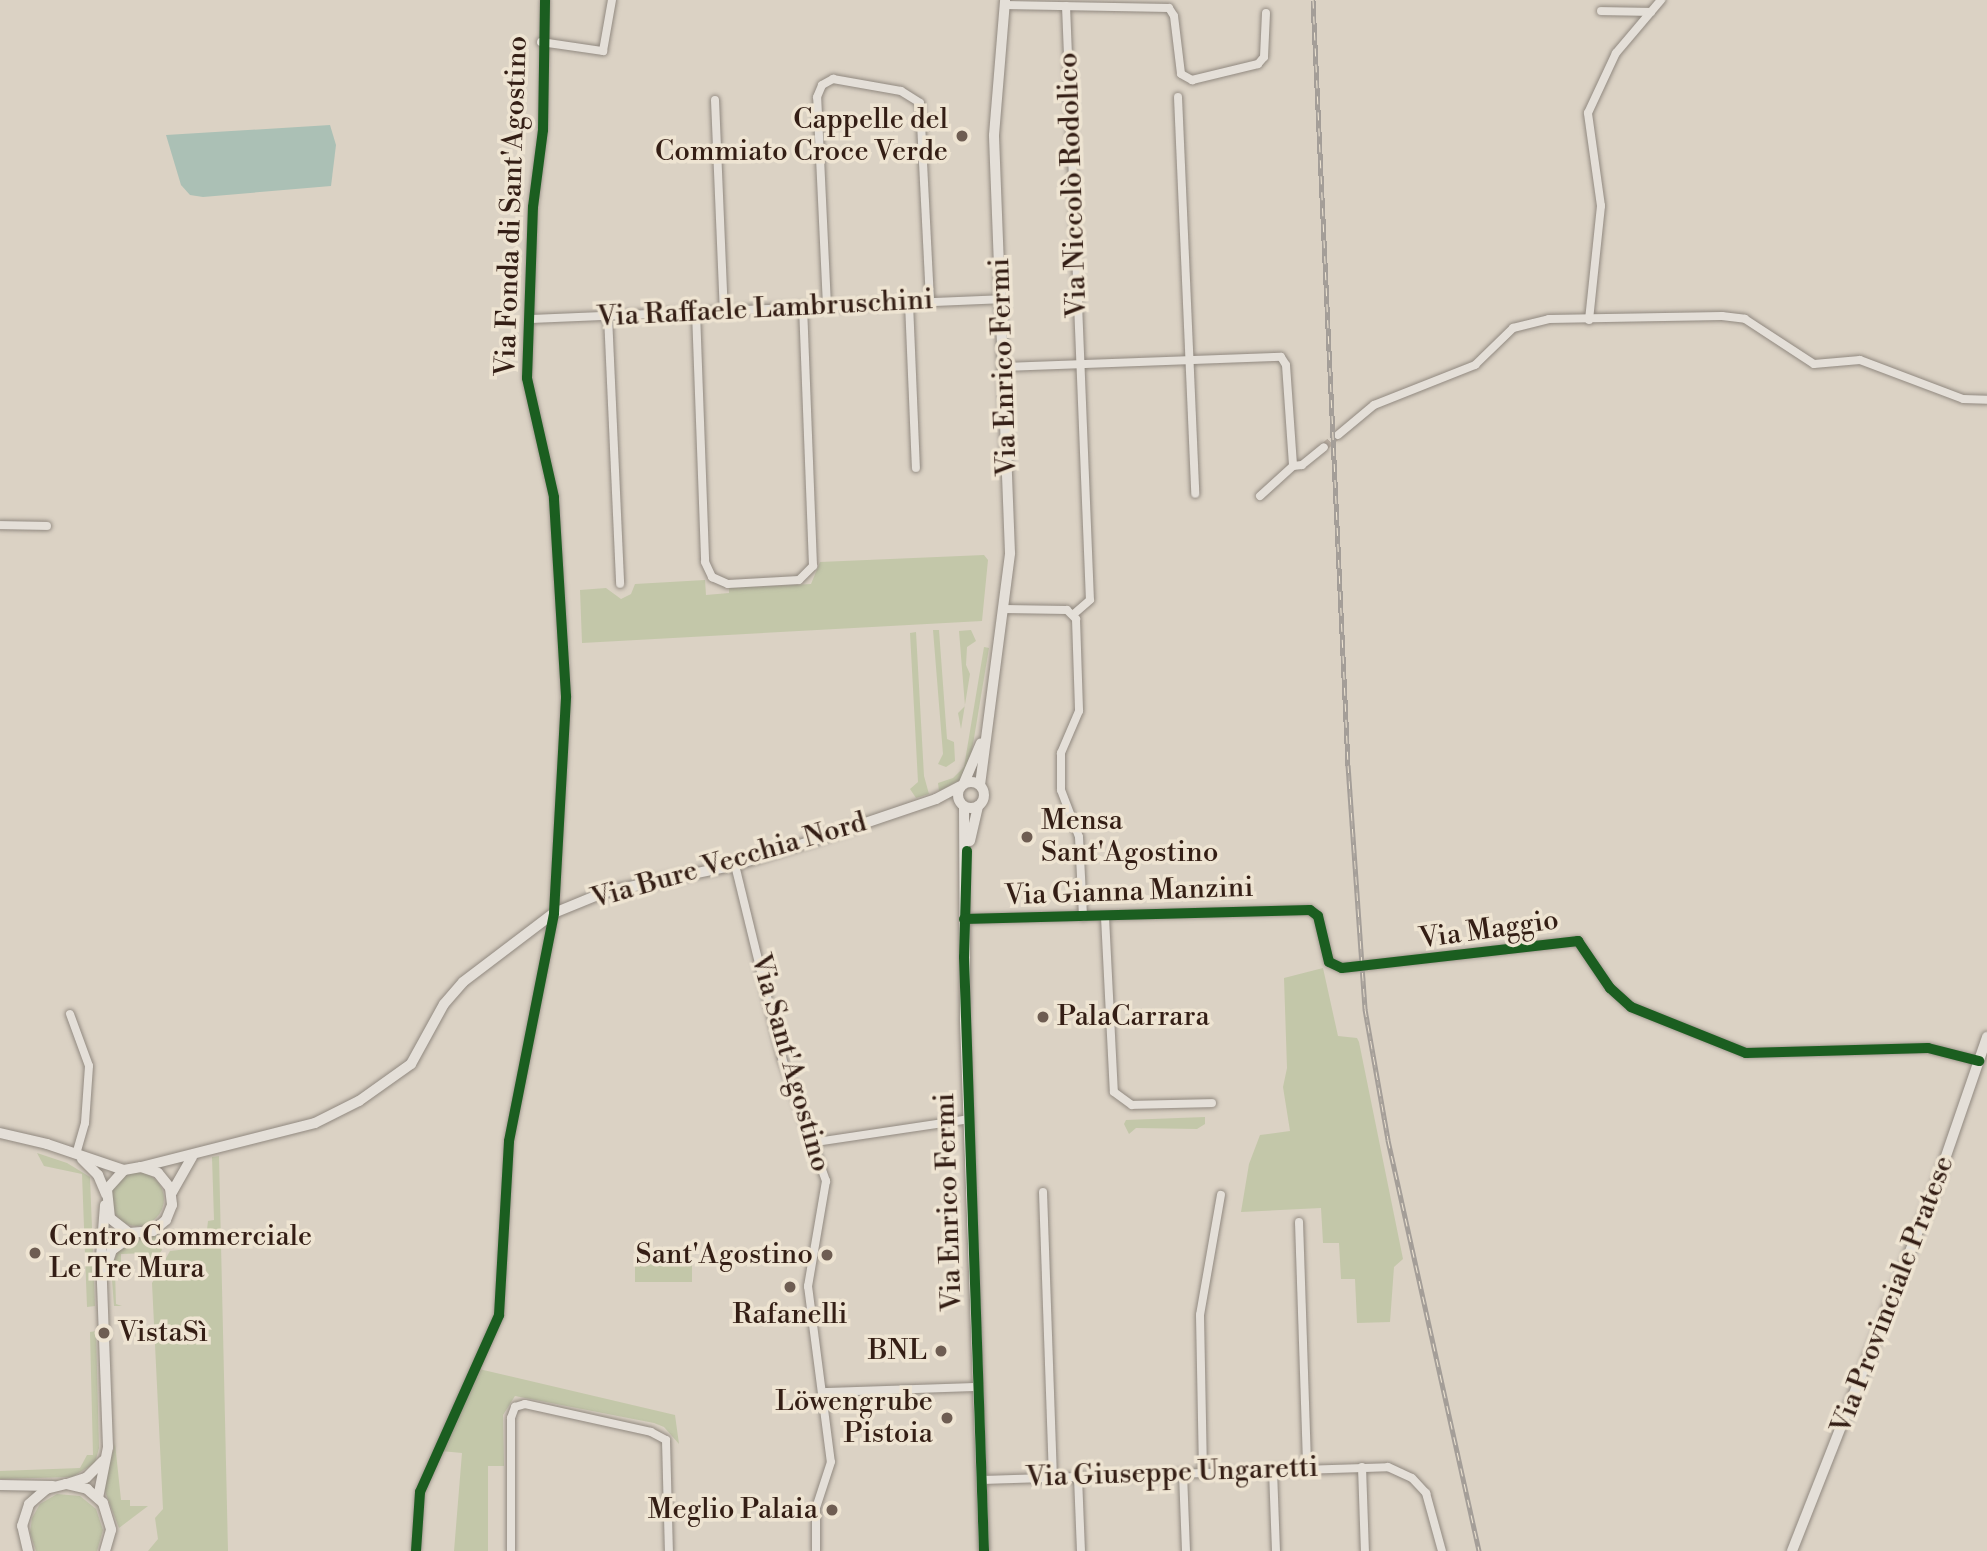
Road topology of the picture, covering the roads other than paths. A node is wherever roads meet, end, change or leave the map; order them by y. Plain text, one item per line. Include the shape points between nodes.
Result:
1 (545, 0) edge
2 (612, 0) edge
3 (1661, 0) edge
4 (1005, 2) edge
5 (1066, 6) junction
6 (1601, 11) dead end
7 (1651, 12) junction
8 (1266, 13) dead end
9 (541, 42) junction
10 (1178, 97) dead end
11 (715, 100) dead end
12 (1002, 299) junction
13 (930, 302) junction
14 (909, 303) junction
15 (827, 306) junction
16 (803, 307) junction
17 (724, 311) junction
18 (696, 312) junction
19 (608, 316) junction
20 (529, 319) junction
21 (1589, 320) junction
22 (1190, 361) junction
23 (1080, 365) junction
24 (1004, 367) junction
25 (1987, 400) edge
26 (1338, 435) tunnel mouth
27 (1324, 447) tunnel mouth
28 (1293, 466) junction
29 (916, 468) dead end
30 (1195, 494) dead end
31 (1260, 496) dead end
32 (0, 525) edge
33 (47, 526) dead end
34 (620, 584) dead end
35 (1004, 609) junction
36 (1074, 614) junction
37 (985, 733) junction
38 (962, 784) junction
39 (979, 785) junction
40 (936, 799) junction
41 (962, 804) junction
42 (978, 806) junction
43 (967, 851) junction
44 (735, 865) junction
45 (1295, 910) joint
46 (554, 913) junction
47 (1083, 917) junction
48 (1105, 917) junction
49 (964, 919) junction
50 (70, 1014) dead end
51 (1987, 1037) edge
52 (1979, 1061) junction
53 (1212, 1102) dead end
54 (969, 1119) junction
55 (0, 1133) edge
56 (816, 1142) junction
57 (76, 1154) junction
58 (192, 1157) junction
59 (141, 1167) junction
60 (124, 1170) junction
61 (1043, 1192) dead end
62 (172, 1194) junction
63 (1221, 1195) dead end
64 (105, 1199) junction
65 (1299, 1222) dead end
66 (134, 1234) junction
67 (104, 1274) junction
68 (978, 1387) junction
69 (824, 1392) junction
70 (107, 1455) junction
71 (1362, 1467) junction
72 (1307, 1469) junction
73 (1273, 1470) junction
74 (1203, 1472) junction
75 (1183, 1473) junction
76 (1053, 1477) junction
77 (1078, 1477) junction
78 (982, 1480) junction
79 (66, 1484) junction
80 (0, 1485) edge
81 (53, 1486) junction
82 (98, 1498) junction
83 (28, 1551) edge
84 (105, 1551) edge
85 (415, 1551) edge
86 (511, 1551) edge
87 (669, 1551) edge
88 (816, 1551) edge
89 (984, 1551) edge
90 (1081, 1551) edge
91 (1186, 1551) edge
92 (1276, 1551) edge
93 (1365, 1551) edge
94 (1442, 1551) edge
95 (1792, 1551) edge

1 - 9 street, Via Fonda di Sant'Agostino
2 - 9 street via 603,51
3 - 7 street
4 - 5 street
4 - 12 street, Via Enrico Fermi via 994,116
5 - 8 street via 1172,10 1181,74 1192,80 1258,64 1264,57
5 - 23 street, Via Niccolò Rodolico
6 - 7 street
7 - 21 street via 1616,53 1588,113 1601,205
9 - 20 street, Via Fonda di Sant'Agostino via 543,122 533,206
10 - 22 street
11 - 17 street
12 - 13 street, Via Raffaele Lambruschini
12 - 24 street, Via Enrico Fermi
13 - 14 street, Via Raffaele Lambruschini
13 - 15 street via 918,100 901,91 829,79 818,93 817,113
14 - 15 street, Via Raffaele Lambruschini
14 - 29 street
15 - 16 street, Via Raffaele Lambruschini
16 - 17 street, Via Raffaele Lambruschini
16 - 18 street via 813,566 799,580 724,583 709,572
17 - 18 street, Via Raffaele Lambruschini
18 - 19 street, Via Raffaele Lambruschini
19 - 20 street, Via Raffaele Lambruschini
19 - 34 street
20 - 46 street, Via Fonda di Sant'Agostino via 528,387 556,508 566,696
21 - 25 street via 1745,319 1814,364 1860,360 1963,399
21 - 26 street via 1520,324 1475,365 1374,405
22 - 23 street
22 - 28 street via 1281,357 1286,362
22 - 30 street
23 - 24 street
23 - 36 street, Via Niccolò Rodolico via 1090,600
24 - 35 street, Via Enrico Fermi via 1010,524
27 - 28 street via 1302,465
28 - 31 street
32 - 33 street
35 - 36 street
35 - 37 street, Via Enrico Fermi
36 - 47 street via 1079,711 1061,753 1060,790 1079,837
37 - 38 street
37 - 39 street
38 - 39 street
38 - 40 street, Via Bure Vecchia Nord
38 - 41 street
39 - 42 street via 984,796
40 - 41 street
40 - 44 street, Via Bure Vecchia Nord
41 - 42 street
41 - 43 street
42 - 43 street
43 - 49 street, Via Enrico Fermi
44 - 46 street, Via Bure Vecchia Nord via 605,892
44 - 56 street, Via Sant'Agostino via 782,1058
45 - 48 street, Via Gianna Manzini
45 - 52 street, Via Maggio via 1315,912 1327,957 1337,967 1396,965 1578,941 1610,988 1631,1007 1746,1053 1928,1048
46 - 58 street, Via Bure Vecchia Nord via 456,989 417,1056 397,1077 315,1123
46 - 85 street, Via Fonda di Sant'Agostino via 511,1128 499,1315 419,1492
47 - 48 street, Via Gianna Manzini
47 - 49 street, Via Gianna Manzini
48 - 53 street via 1114,1092 1132,1105
49 - 54 street, Via Enrico Fermi
50 - 57 street via 89,1066 85,1124
51 - 52 street, Via Provinciale Pratese
52 - 95 street, Via Provinciale Pratese via 1929,1204
54 - 56 street
54 - 68 street, Via Enrico Fermi
55 - 57 street
56 - 69 street, Via Sant'Agostino via 826,1181 808,1295
57 - 60 street
57 - 64 street via 95,1171
58 - 59 street, Via Bure Vecchia Nord
58 - 62 street
59 - 60 street
59 - 62 street via 158,1173
60 - 64 street via 112,1180
61 - 76 street
62 - 66 street via 171,1211 162,1225 149,1233
63 - 74 street via 1200,1315
64 - 66 street via 113,1222
64 - 67 street via 101,1224
65 - 72 street
66 - 67 street via 112,1251
67 - 70 street
68 - 69 street
68 - 78 street, Via Enrico Fermi
69 - 88 street, Via Sant'Agostino via 831,1462 816,1508
70 - 79 street via 92,1474
70 - 82 street
71 - 72 street, Via Giuseppe Ungaretti
71 - 93 street
71 - 94 street, Via Giuseppe Ungaretti via 1391,1468 1418,1483 1430,1502
72 - 73 street, Via Giuseppe Ungaretti
73 - 74 street, Via Giuseppe Ungaretti
73 - 92 street
74 - 75 street, Via Giuseppe Ungaretti
75 - 77 street, Via Giuseppe Ungaretti
75 - 91 street
76 - 77 street, Via Giuseppe Ungaretti
76 - 78 street, Via Giuseppe Ungaretti
77 - 90 street
78 - 89 street, Via Enrico Fermi
79 - 81 main road
79 - 82 main road
80 - 81 main road
81 - 83 main road via 39,1493 25,1511 22,1534
82 - 84 main road via 110,1523
86 - 87 street via 511,1418 518,1405 663,1437 668,1446

